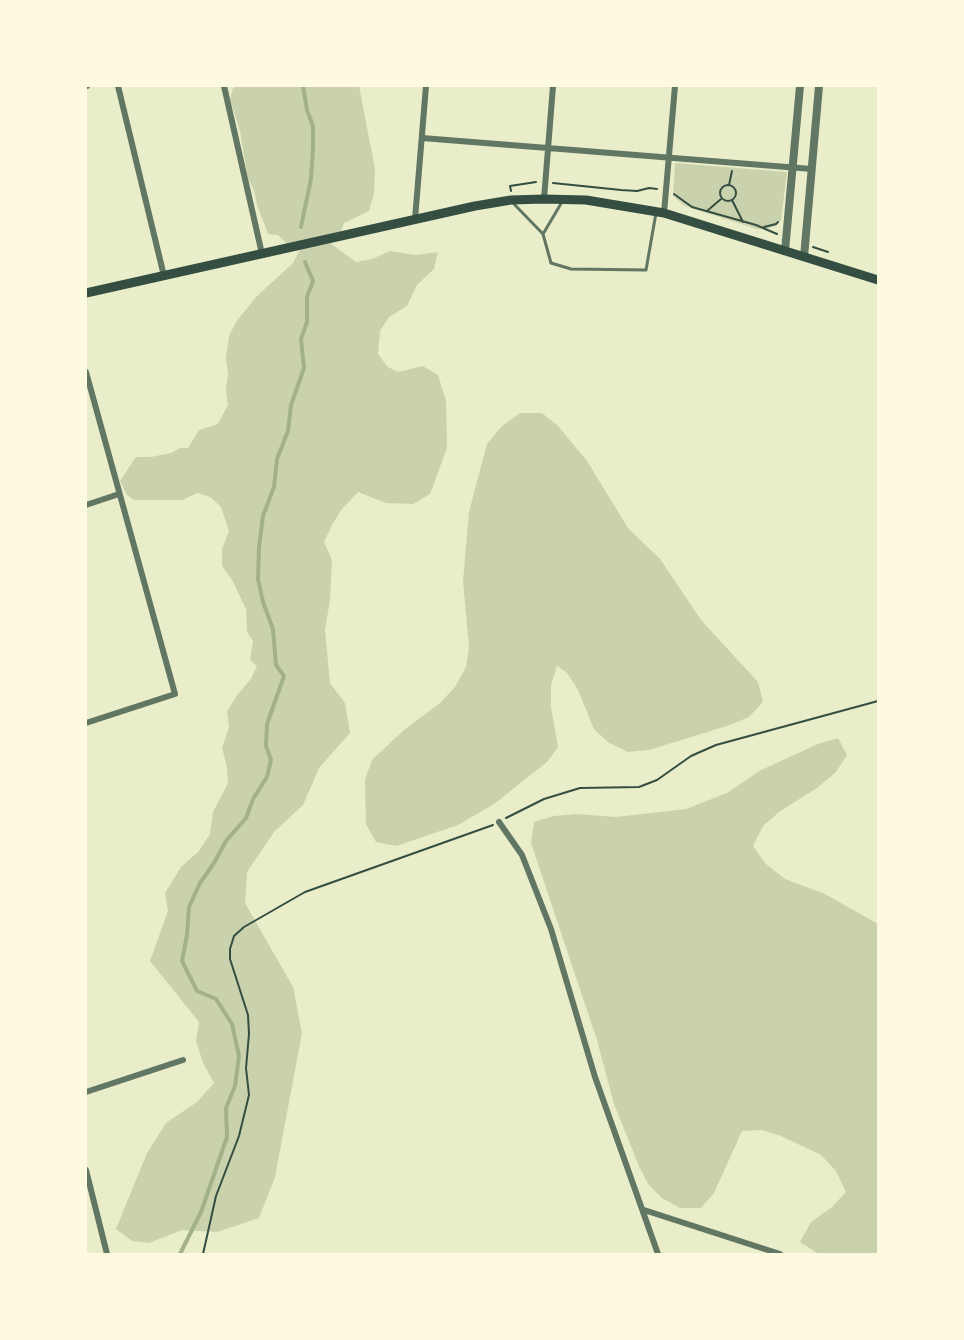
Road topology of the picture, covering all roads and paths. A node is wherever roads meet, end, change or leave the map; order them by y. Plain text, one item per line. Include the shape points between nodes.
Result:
1 (118, 86) edge
2 (224, 86) edge
3 (426, 86) edge
4 (554, 86) edge
5 (675, 86) edge
6 (800, 86) edge
7 (819, 86) edge
8 (422, 138) junction
9 (548, 148) junction
10 (668, 158) junction
11 (792, 168) junction
12 (812, 169) junction
13 (732, 170) dead end
14 (729, 186) junction
15 (544, 199) junction
16 (563, 199) junction
17 (722, 199) junction
18 (511, 200) junction
19 (732, 200) junction
20 (707, 211) dead end
21 (660, 212) junction
22 (415, 219) junction
23 (780, 219) dead end
24 (743, 222) dead end
25 (761, 227) dead end
26 (543, 234) junction
27 (785, 251) junction
28 (262, 254) junction
29 (804, 257) junction
30 (164, 276) junction
31 (879, 280) edge
32 (86, 293) edge
33 (86, 372) edge
34 (119, 494) junction
35 (86, 505) edge
36 (879, 701) edge
37 (86, 723) edge
38 (499, 822) junction
39 (183, 1060) dead end
40 (86, 1092) edge
41 (86, 1170) edge
42 (644, 1210) junction
43 (106, 1254) edge
44 (203, 1254) edge
45 (658, 1254) edge
46 (780, 1254) edge

1 - 30 street
2 - 28 street
3 - 8 street
4 - 9 street
5 - 10 street
6 - 11 street
7 - 12 street
8 - 9 street
8 - 22 street
9 - 10 street
9 - 15 street
10 - 11 street
10 - 21 street
11 - 12 street
11 - 27 street
12 - 29 street
13 - 14 path
14 - 17 path via 720,190
14 - 19 path via 736,192
15 - 16 main road
15 - 18 main road
16 - 21 main road
16 - 26 lane
17 - 19 path
17 - 20 path
18 - 22 main road
18 - 26 lane
19 - 24 path
21 - 26 lane via 646,270 571,269 551,263
21 - 27 main road
22 - 28 main road
23 - 25 path via 776,224
27 - 29 main road
28 - 30 main road
29 - 31 main road
30 - 32 main road
33 - 34 street
34 - 35 street
34 - 37 street via 175,694
36 - 38 path via 716,746 639,787 580,788 544,799
38 - 42 street via 522,855 551,929 595,1077
38 - 44 path via 305,892 234,936 230,959 248,1015 249,1095 239,1136 216,1196
39 - 40 street
41 - 43 street
42 - 45 street
42 - 46 street

